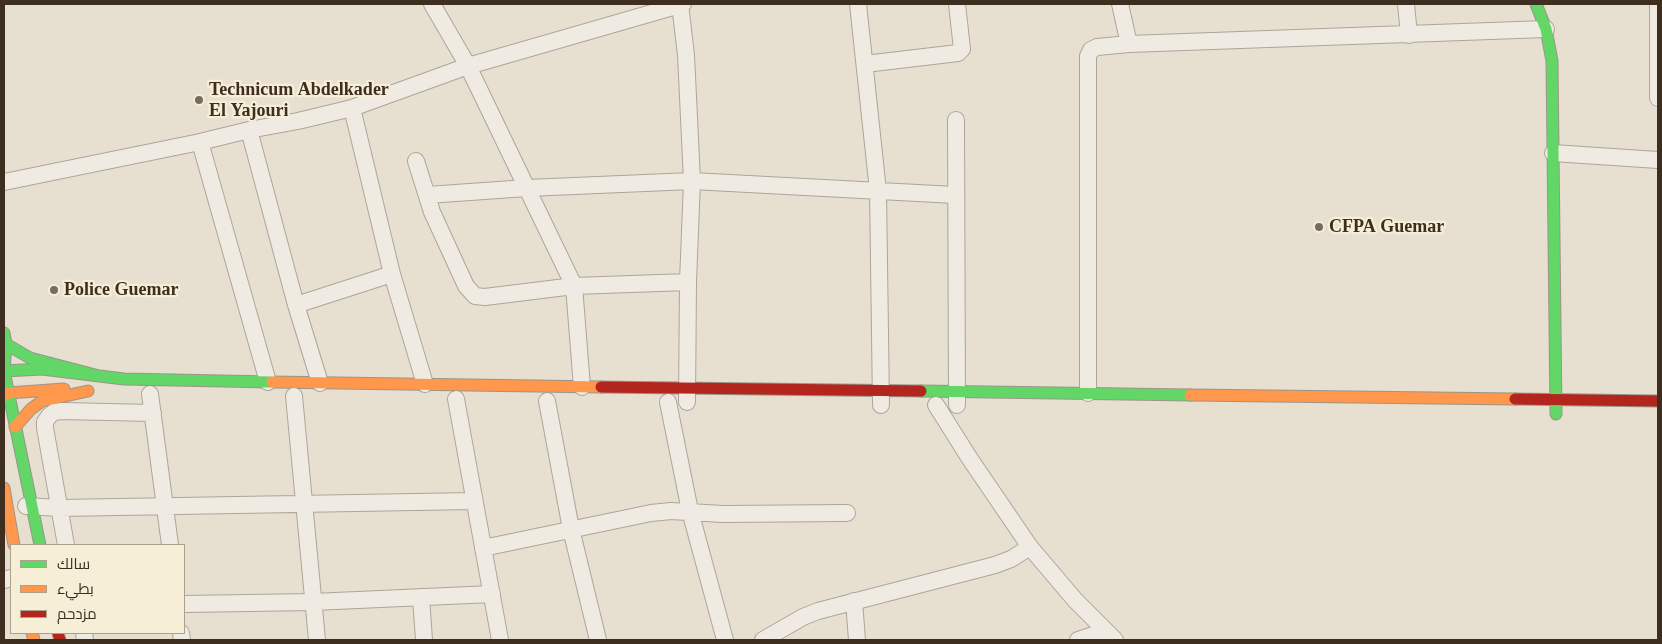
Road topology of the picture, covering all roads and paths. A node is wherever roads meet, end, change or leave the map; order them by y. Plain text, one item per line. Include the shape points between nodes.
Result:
1 (432, 4) edge
2 (681, 4) edge
3 (858, 4) edge
4 (957, 4) edge
5 (1120, 4) edge
6 (1406, 4) edge
7 (1536, 4) edge
8 (1658, 4) edge
9 (1546, 29) junction
10 (1409, 35) junction
11 (1658, 39) edge
12 (1129, 44) junction
13 (865, 64) junction
14 (468, 66) junction
15 (1658, 98) edge
16 (352, 108) junction
17 (956, 120) dead end
18 (249, 130) junction
19 (200, 142) junction
20 (1553, 153) junction
21 (1658, 160) edge
22 (416, 161) dead end
23 (692, 181) junction
24 (4, 182) edge
25 (527, 188) junction
26 (878, 191) junction
27 (427, 195) junction
28 (956, 195) junction
29 (392, 274) junction
30 (688, 282) junction
31 (574, 286) junction
32 (296, 305) junction
33 (5, 338) edge
34 (4, 371) edge
35 (100, 376) junction
36 (268, 382) junction
37 (320, 383) junction
38 (425, 384) junction
39 (582, 387) junction
40 (88, 391) junction
41 (102, 392) dead end
42 (1088, 393) junction
43 (6, 394) edge
44 (149, 394) dead end
45 (294, 396) dead end
46 (690, 397) junction
47 (456, 399) dead end
48 (1556, 399) junction
49 (547, 401) dead end
50 (881, 401) junction
51 (960, 401) junction
52 (1658, 401) edge
53 (663, 402) joint
54 (932, 405) joint
55 (153, 413) junction
56 (1556, 415) dead end
57 (16, 427) junction
58 (4, 488) edge
59 (474, 501) junction
60 (304, 504) junction
61 (32, 506) junction
62 (165, 506) junction
63 (5, 508) edge
64 (58, 508) junction
65 (690, 512) junction
66 (847, 513) dead end
67 (571, 529) junction
68 (14, 544) edge
69 (40, 544) edge
70 (66, 544) edge
71 (170, 544) edge
72 (1030, 547) junction
73 (484, 548) junction
74 (492, 594) junction
75 (421, 597) junction
76 (854, 601) junction
77 (313, 602) junction
78 (185, 604) edge
79 (1110, 636) edge
80 (317, 640) edge
81 (424, 640) edge
82 (500, 640) edge
83 (598, 640) edge
84 (725, 640) edge
85 (763, 640) edge
86 (857, 640) edge
87 (1078, 640) edge

1 - 14 street
2 - 14 street
2 - 23 street
3 - 13 street
4 - 13 street via 962,42 958,53
5 - 12 street
6 - 10 street
7 - 9 main road
8 - 11 street
9 - 10 street
9 - 20 main road via 1552,61
10 - 12 street
11 - 15 street
12 - 42 street via 1097,47 1088,56
13 - 26 street
14 - 16 street
14 - 25 street
16 - 18 street
16 - 29 street
17 - 28 street
18 - 19 street
18 - 32 street
19 - 24 street
19 - 36 street
20 - 21 street
20 - 48 main road
22 - 27 street
23 - 25 street
23 - 26 street
23 - 30 street
25 - 27 street
25 - 31 street
26 - 28 street
26 - 50 street
27 - 31 street via 466,286 475,296
28 - 51 street
29 - 32 street
29 - 38 street
30 - 31 street
30 - 46 street
31 - 39 street
32 - 37 street
33 - 34 main road
33 - 35 main road via 30,358
34 - 35 main road via 42,369
34 - 43 main road
35 - 36 main road
36 - 37 main road
37 - 38 main road
38 - 39 main road
39 - 46 main road
40 - 41 main road
40 - 43 main road via 63,389
40 - 57 main road via 42,401
42 - 48 main road
42 - 51 main road
43 - 57 main road
44 - 55 street
45 - 60 street
46 - 50 main road
46 - 53 main road
47 - 59 street
48 - 52 main road
48 - 56 main road
49 - 67 street
50 - 51 main road
51 - 54 main road
53 - 65 street
54 - 72 street
55 - 62 street
55 - 64 street via 62,411 48,416 45,428
57 - 61 main road
58 - 63 main road
59 - 60 street
59 - 73 street
60 - 62 street
60 - 77 street
61 - 63 street
61 - 64 street
61 - 69 main road
62 - 64 street
62 - 71 street
63 - 68 main road
64 - 70 street
65 - 66 street
65 - 67 street via 651,513
65 - 84 street
67 - 73 street
67 - 83 street
72 - 76 street via 995,565
72 - 79 street
73 - 74 street
74 - 75 street
74 - 82 street
75 - 77 street
75 - 81 street
76 - 85 street via 803,617
76 - 86 street
77 - 78 street
77 - 80 street
79 - 87 street

